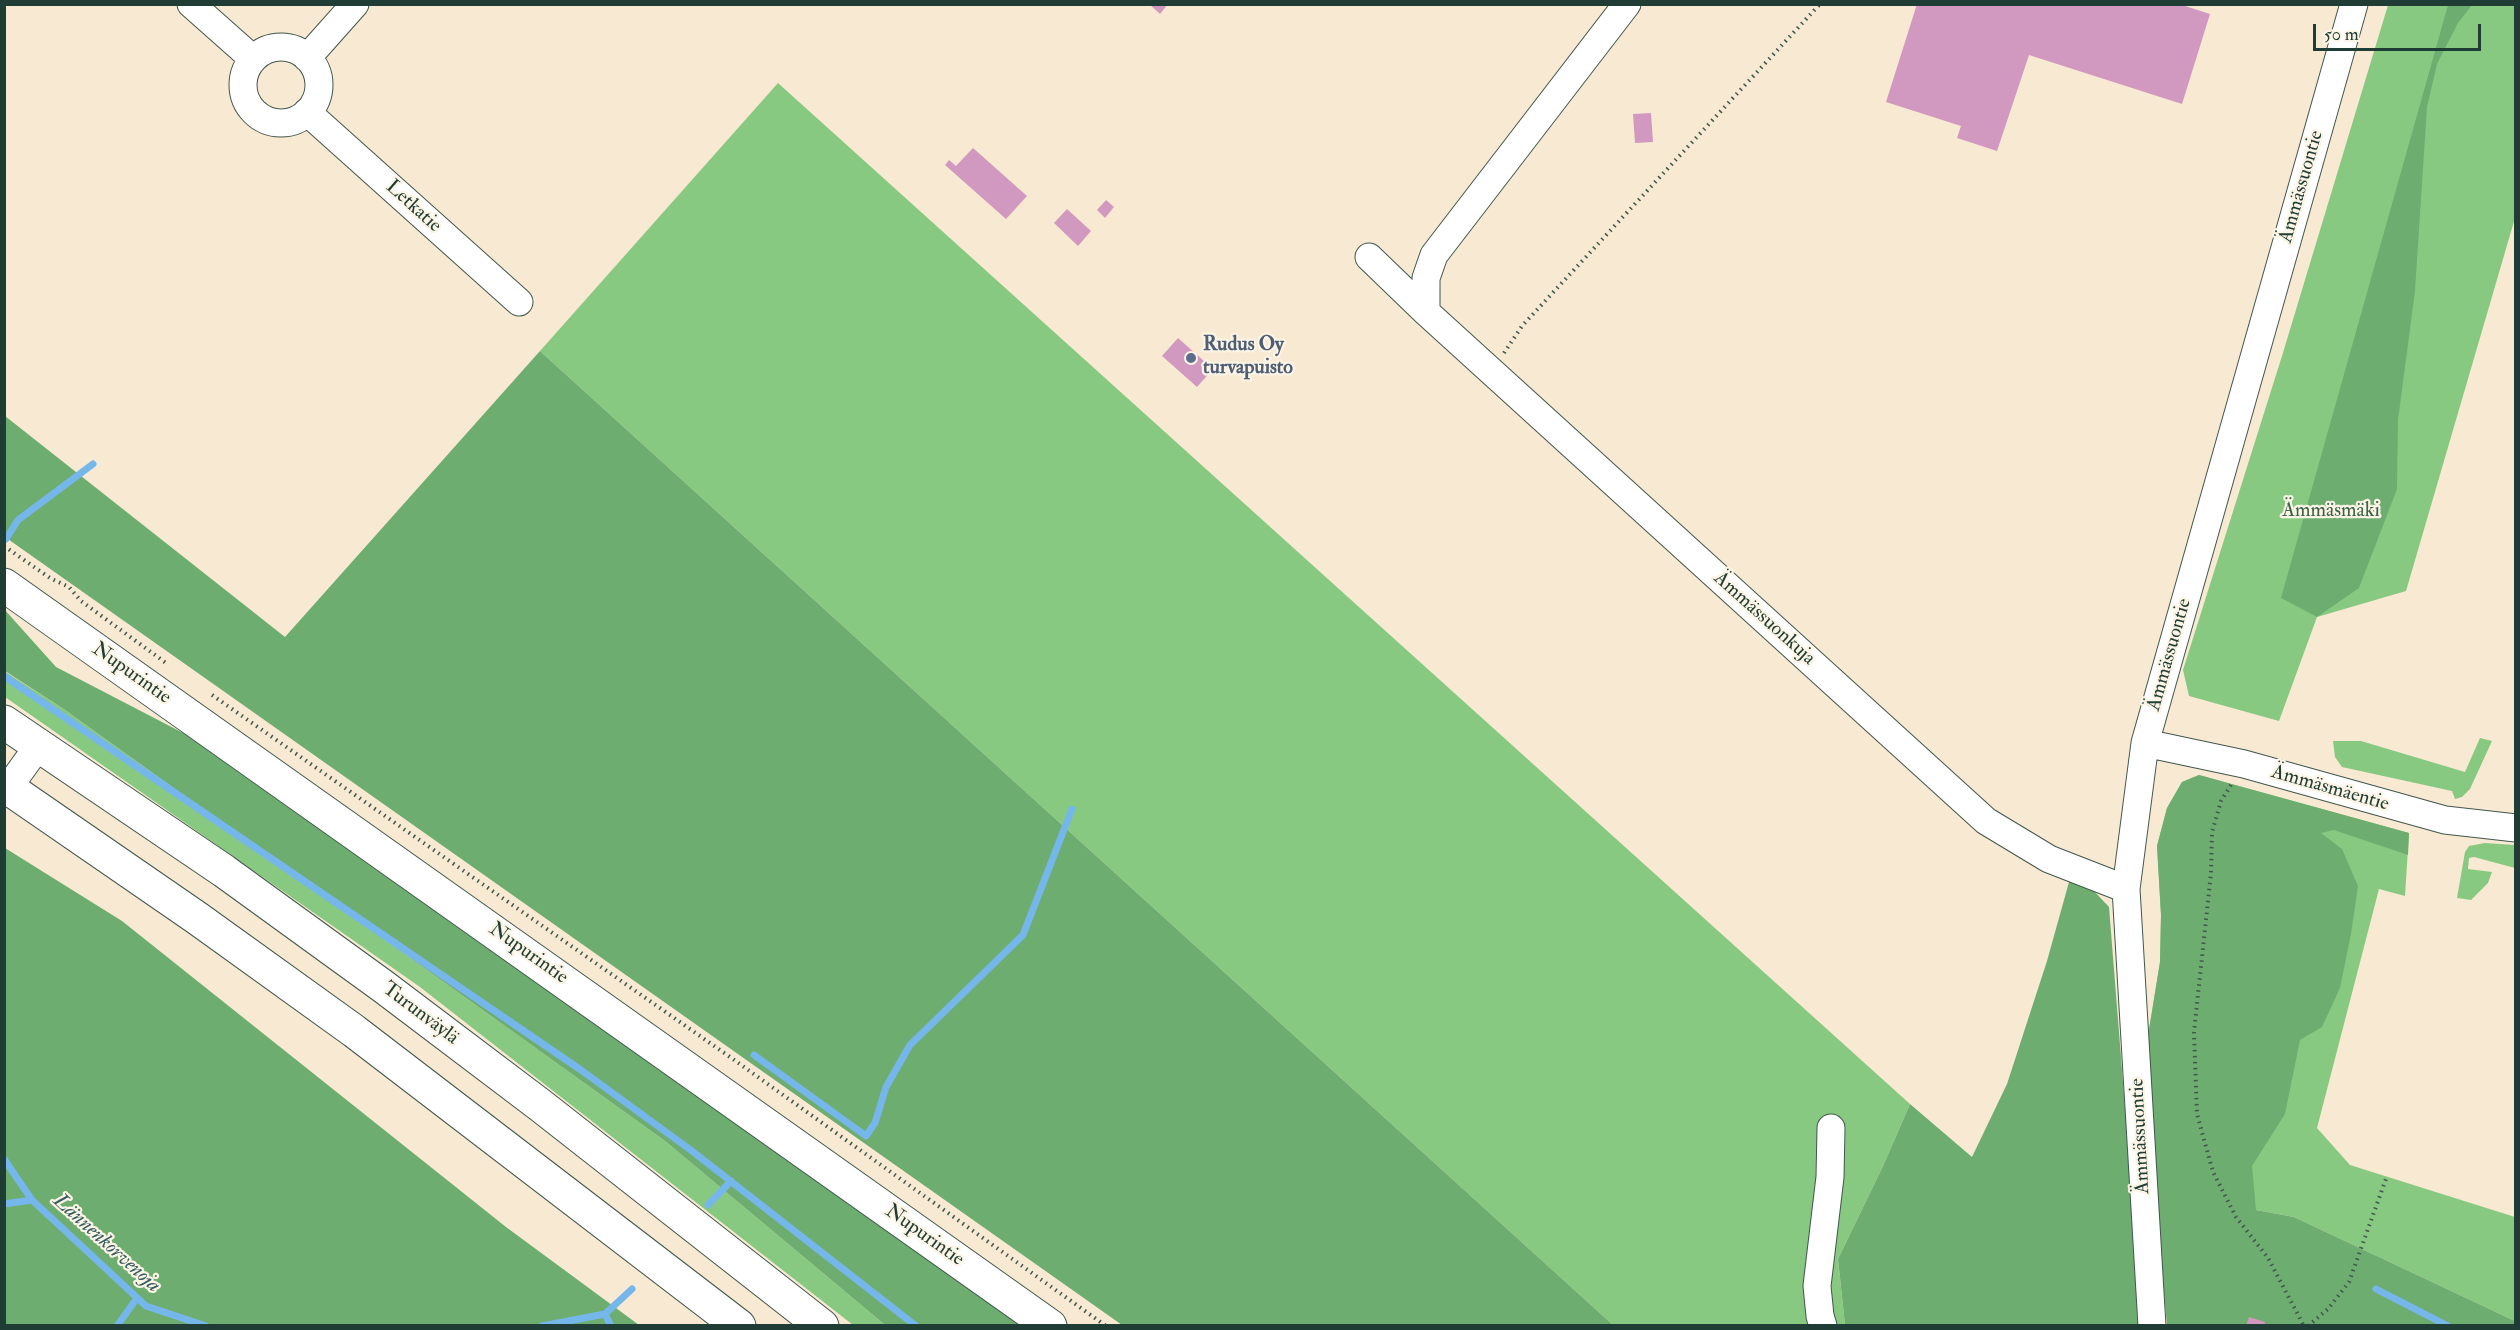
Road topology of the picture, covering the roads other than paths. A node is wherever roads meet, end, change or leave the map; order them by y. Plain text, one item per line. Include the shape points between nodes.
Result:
1 (191, 4) edge
2 (355, 4) edge
3 (1627, 4) edge
4 (2354, 4) edge
5 (307, 58) junction
6 (253, 59) junction
7 (307, 112) junction
8 (1369, 256) dead end
9 (519, 302) dead end
10 (1426, 312) junction
11 (4, 585) edge
12 (4, 722) edge
13 (2145, 743) junction
14 (39, 746) junction
15 (6, 786) edge
16 (2516, 828) edge
17 (2126, 889) junction
18 (1831, 1128) dead end
19 (739, 1326) edge
20 (822, 1326) edge
21 (1050, 1326) edge
22 (1823, 1326) edge
23 (2152, 1326) edge

1 - 6 street
2 - 5 street
3 - 10 street via 1434,255 1426,278
4 - 13 street, Ämmässuontie
5 - 6 street via 282,47 269,49
5 - 7 street via 314,66 318,84 315,102
6 - 7 street via 244,75 243,87 252,110 261,118 285,123
7 - 9 street, Letkatie
8 - 10 street, Ämmässuonkuja
10 - 17 street, Ämmässuonkuja via 1986,820 2049,859
11 - 21 main road, Nupurintie
12 - 14 main road, Turunväylä
13 - 16 street, Ämmäsmäentie via 2244,764 2427,816
13 - 17 street, Ämmässuontie
14 - 15 street
14 - 20 main road, Turunväylä via 384,987
15 - 19 main road via 354,1031
17 - 23 street, Ämmässuontie
18 - 22 street via 1830,1177 1817,1286

